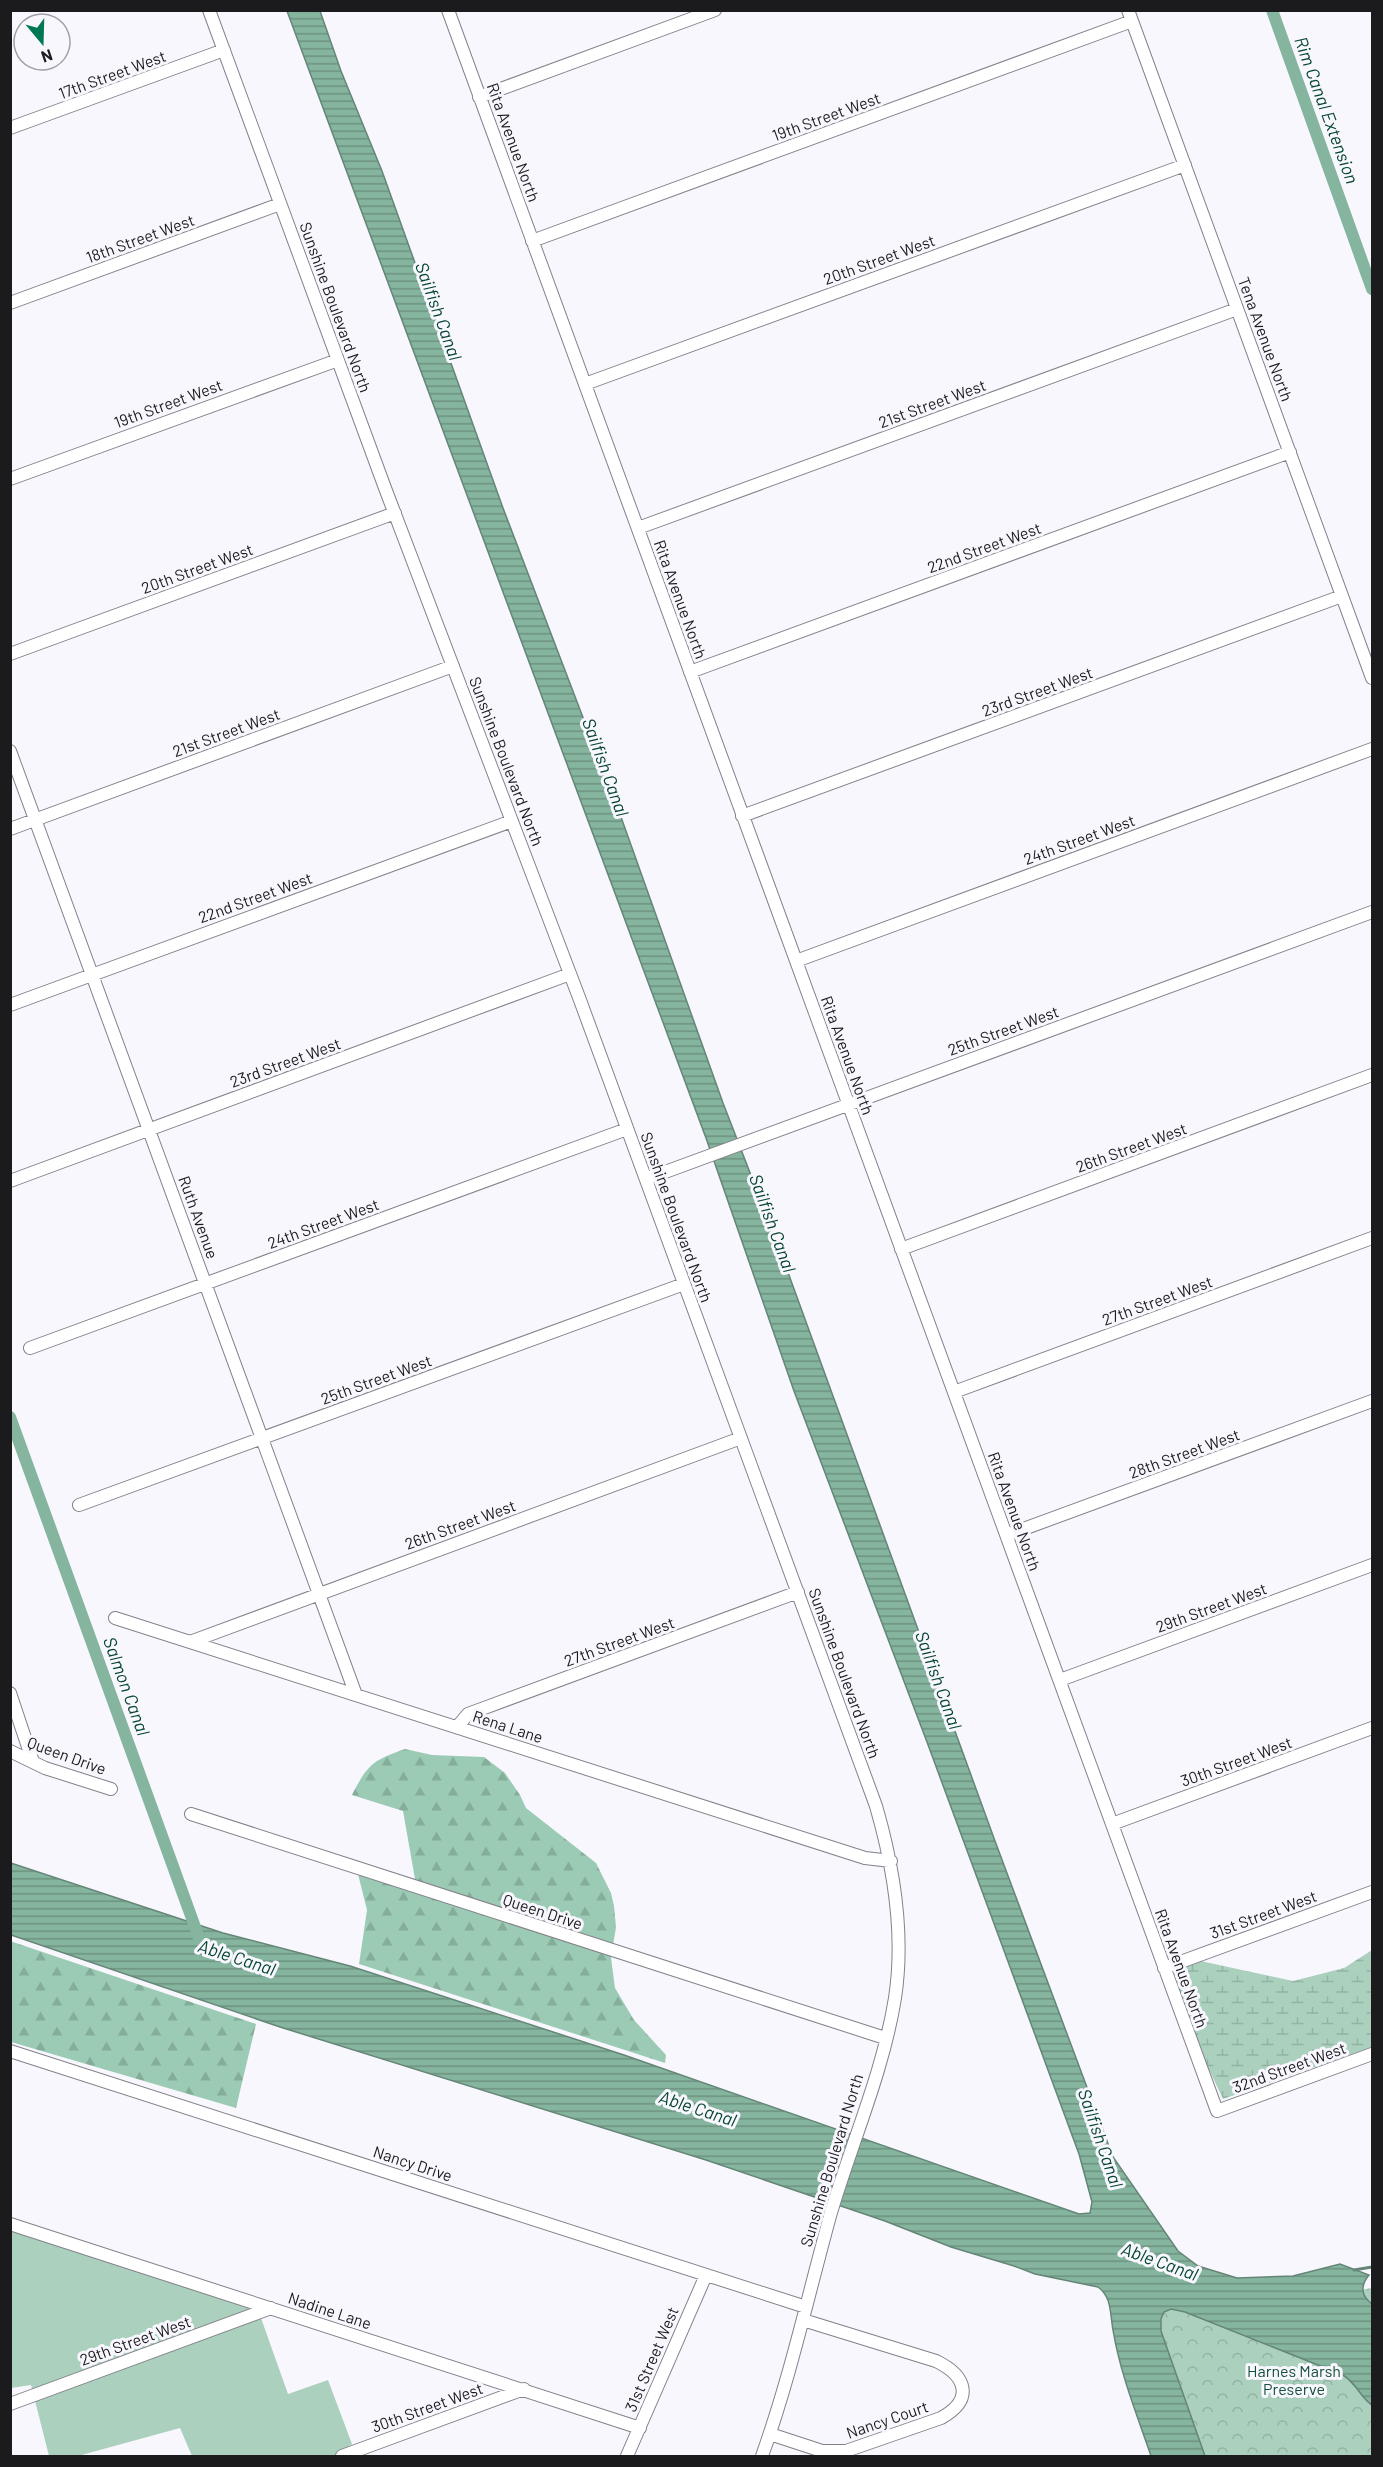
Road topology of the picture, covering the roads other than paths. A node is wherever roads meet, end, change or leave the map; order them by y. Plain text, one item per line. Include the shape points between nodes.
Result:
1 (209, 10) edge
2 (448, 10) edge
3 (714, 10) edge
4 (1130, 16) edge
5 (224, 50) junction
6 (479, 97) junction
7 (10, 128) edge
8 (1185, 165) junction
9 (280, 204) junction
10 (532, 241) junction
11 (10, 303) edge
12 (1237, 309) junction
13 (338, 360) junction
14 (585, 384) junction
15 (1290, 452) junction
16 (10, 479) edge
17 (395, 513) junction
18 (638, 528) junction
19 (1342, 596) junction
20 (10, 654) edge
21 (453, 666) junction
22 (690, 672) junction
23 (1372, 678) edge
24 (1372, 748) edge
25 (10, 751) edge
26 (742, 816) junction
27 (35, 820) junction
28 (512, 821) junction
29 (10, 829) edge
30 (1372, 912) edge
31 (796, 961) junction
32 (570, 974) junction
33 (92, 975) junction
34 (10, 1005) edge
35 (1372, 1075) edge
36 (848, 1104) junction
37 (627, 1129) junction
38 (149, 1130) junction
39 (646, 1179) junction
40 (10, 1181) edge
41 (1372, 1238) edge
42 (901, 1249) junction
43 (206, 1284) junction
44 (684, 1284) junction
45 (30, 1348) dead end
46 (954, 1392) junction
47 (1372, 1401) edge
48 (263, 1438) junction
49 (741, 1438) junction
50 (79, 1505) dead end
51 (1006, 1536) junction
52 (1372, 1565) edge
53 (798, 1592) junction
54 (320, 1593) junction
55 (115, 1618) dead end
56 (190, 1642) junction
57 (1060, 1680) junction
58 (10, 1693) edge
59 (356, 1695) junction
60 (457, 1727) junction
61 (1372, 1728) edge
62 (10, 1751) edge
63 (33, 1762) junction
64 (111, 1789) dead end
65 (191, 1814) dead end
66 (1112, 1824) junction
67 (891, 1861) junction
68 (1372, 1892) edge
69 (1164, 1968) junction
70 (885, 2038) junction
71 (10, 2051) edge
72 (1372, 2054) edge
73 (1217, 2111) joint
74 (10, 2224) edge
75 (706, 2275) junction
76 (806, 2307) junction
77 (271, 2308) junction
78 (803, 2320) junction
79 (524, 2389) junction
80 (10, 2404) edge
81 (640, 2428) junction
82 (770, 2434) junction
83 (342, 2457) edge
84 (627, 2457) edge
85 (762, 2457) edge

1 - 5 street, Sunshine Boulevard North
2 - 6 street, Rita Avenue North
3 - 6 street
4 - 8 street, Tena Avenue North
4 - 10 street, 19th Street West
5 - 7 street, 17th Street West
5 - 9 street, Sunshine Boulevard North
6 - 10 street, Rita Avenue North
8 - 12 street, Tena Avenue North
8 - 14 street, 20th Street West
9 - 11 street, 18th Street West
9 - 13 street, Sunshine Boulevard North
10 - 14 street, Rita Avenue North
12 - 15 street, Tena Avenue North
12 - 18 street, 21st Street West
13 - 16 street, 19th Street West
13 - 17 street, Sunshine Boulevard North
14 - 18 street, Rita Avenue North
15 - 19 street, Tena Avenue North
15 - 22 street, 22nd Street West
17 - 20 street, 20th Street West
17 - 21 street, Sunshine Boulevard North
18 - 22 street, Rita Avenue North
19 - 23 street, Tena Avenue North
19 - 26 street, 23rd Street West
21 - 27 street, 21st Street West
21 - 28 street, Sunshine Boulevard North
22 - 26 street, Rita Avenue North
24 - 31 street, 24th Street West
25 - 27 street, Ruth Avenue
26 - 31 street, Rita Avenue North
27 - 29 street, 21st Street West
27 - 33 street, Ruth Avenue
28 - 32 street, Sunshine Boulevard North
28 - 33 street, 22nd Street West
30 - 36 street, 25th Street West
31 - 36 street, Rita Avenue North
32 - 37 street, Sunshine Boulevard North
32 - 38 street, 23rd Street West
33 - 34 street, 22nd Street West
33 - 38 street, Ruth Avenue
35 - 42 street, 26th Street West
36 - 39 street, 25th Street West
36 - 42 street, Rita Avenue North
37 - 39 street, Sunshine Boulevard North
37 - 43 street, 24th Street West
38 - 40 street, 23rd Street West
38 - 43 street, Ruth Avenue
39 - 44 street, Sunshine Boulevard North
41 - 46 street, 27th Street West
42 - 46 street, Rita Avenue North
43 - 45 street, 24th Street West
43 - 48 street, Ruth Avenue
44 - 48 street, 25th Street West
44 - 49 street, Sunshine Boulevard North
46 - 51 street, Rita Avenue North
47 - 51 street, 28th Street West
48 - 50 street, 25th Street West
48 - 54 street, Ruth Avenue
49 - 53 street, Sunshine Boulevard North
49 - 54 street, 26th Street West
51 - 57 street, Rita Avenue North
52 - 57 street, 29th Street West
53 - 60 street, 27th Street West via 468,1714
53 - 67 street, Sunshine Boulevard North via 876,1806
54 - 56 street, 26th Street West
54 - 59 street, Ruth Avenue
55 - 56 street, Rena Lane
56 - 59 street, Rena Lane
57 - 66 street, Rita Avenue North
58 - 63 street
59 - 60 street, Rena Lane
60 - 67 street, Rena Lane via 865,1858
61 - 66 street, 30th Street West
62 - 63 street, Queen Drive
63 - 64 street, Queen Drive
65 - 70 street, Queen Drive
66 - 69 street, Rita Avenue North
67 - 70 street, Sunshine Boulevard North via 899,1939 895,1997
68 - 69 street, 31st Street West
69 - 73 street, Rita Avenue North
70 - 76 street, Sunshine Boulevard North
71 - 75 street, Nancy Drive
72 - 73 street, 32nd Street West
74 - 77 street, Nadine Lane
75 - 76 street, Nancy Drive
75 - 81 street, 31st Street West
76 - 78 street, Sunshine Boulevard North
77 - 79 street, Nadine Lane
77 - 80 street, 29th Street West
78 - 82 street, Sunshine Boulevard North
78 - 82 street, Nancy Court via 936,2361 959,2377 964,2390 952,2412 941,2418 846,2451 822,2451
79 - 81 street, Nadine Lane
79 - 83 street, 30th Street West
81 - 84 street, 31st Street West
82 - 85 street, Sunshine Boulevard North

